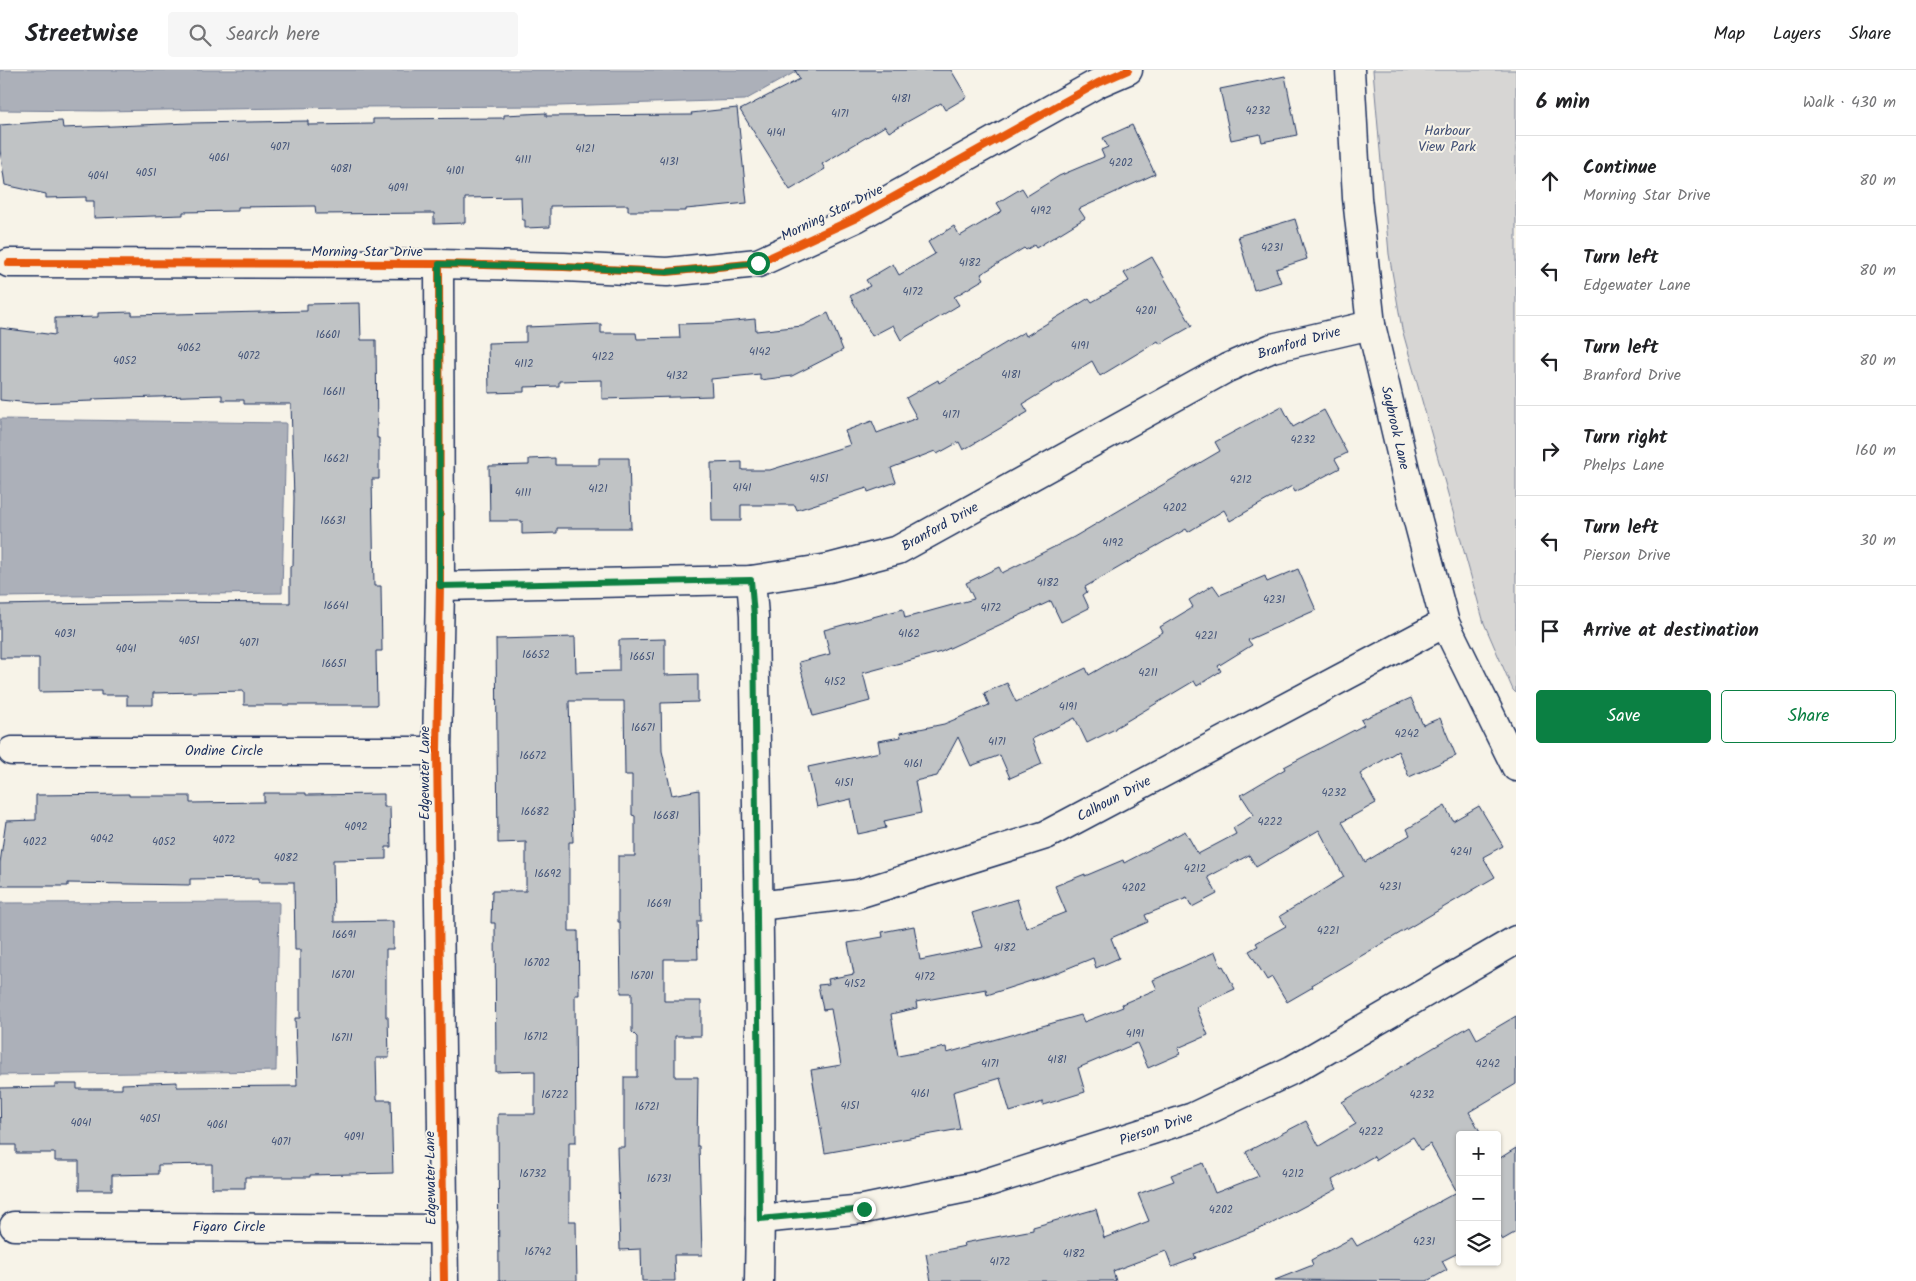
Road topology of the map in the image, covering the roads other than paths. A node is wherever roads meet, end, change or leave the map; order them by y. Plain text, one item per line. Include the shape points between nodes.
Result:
1 (1128, 70) edge
2 (1350, 70) edge
3 (1098, 76) edge
4 (9, 263) dead end
5 (439, 264) junction
6 (1371, 325) junction
7 (751, 580) junction
8 (440, 586) junction
9 (1445, 622) junction
10 (12, 751) dead end
11 (437, 751) junction
12 (1513, 756) edge
13 (758, 906) junction
14 (1516, 940) edge
15 (760, 1219) junction
16 (14, 1226) dead end
17 (444, 1229) junction
18 (444, 1281) edge
19 (759, 1281) edge

1 - 3 street, Morning Star Drive
2 - 6 street, Saybrook Lane via 1356,198
3 - 5 street, Morning Star Drive via 856,218 758,263 667,272
4 - 5 street, Morning Star Drive
5 - 8 street, Edgewater Lane
6 - 7 street, Branford Drive via 1272,348 1227,368 898,550 829,568
6 - 9 street, Saybrook Lane
7 - 8 street, Branford Drive
7 - 13 street
8 - 11 street, Edgewater Lane
9 - 12 street, Saybrook Lane
9 - 13 street, Calhoun Drive via 1046,835 858,894
10 - 11 street, Ondine Circle
11 - 17 street, Edgewater Lane
13 - 15 street
14 - 15 street, Pierson Drive via 1292,1070 1193,1117 976,1186 864,1209
15 - 19 street
16 - 17 street, Figaro Circle
17 - 18 street, Edgewater Lane

